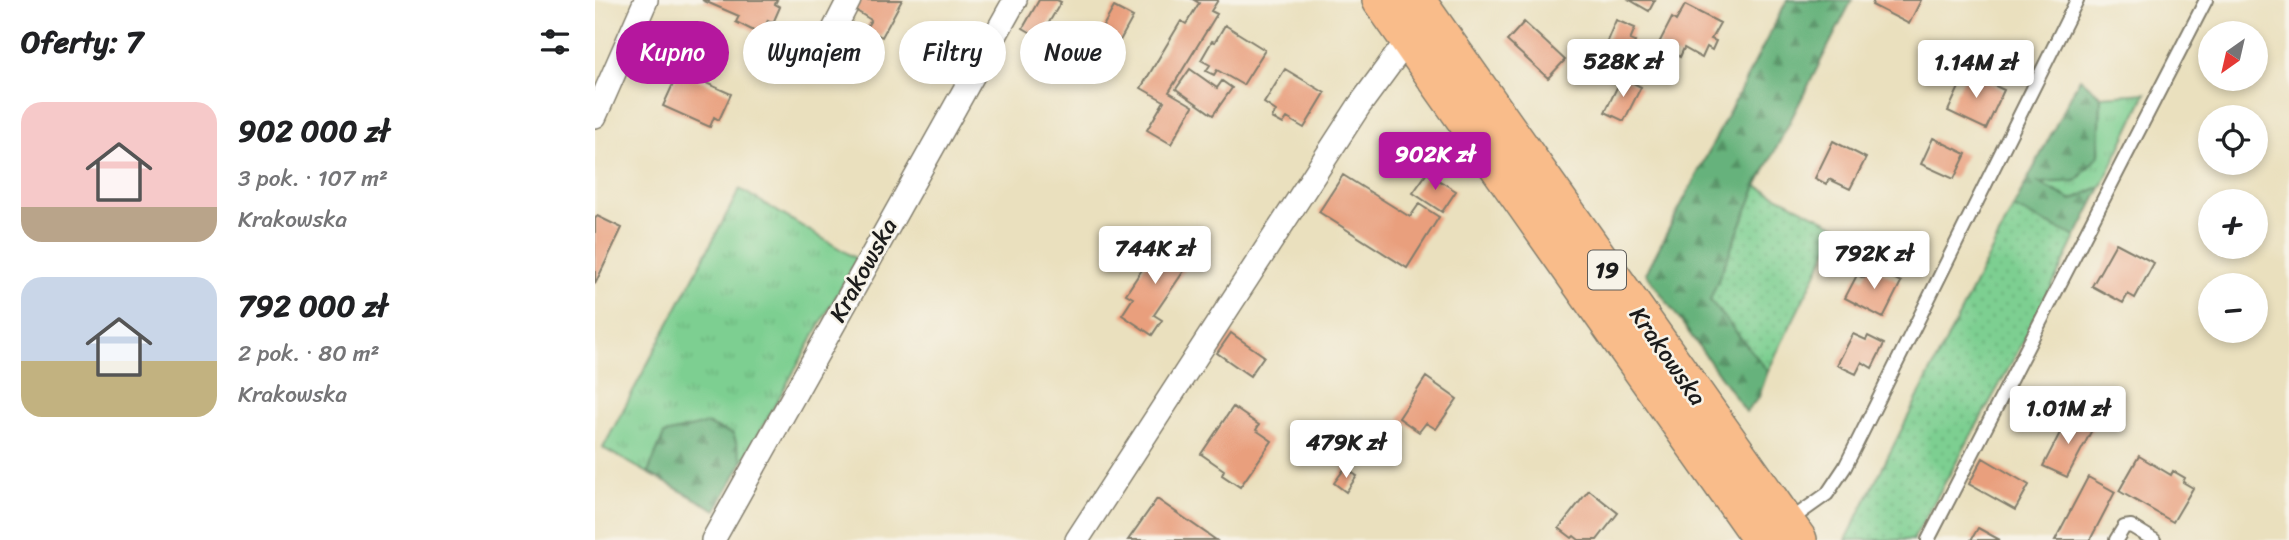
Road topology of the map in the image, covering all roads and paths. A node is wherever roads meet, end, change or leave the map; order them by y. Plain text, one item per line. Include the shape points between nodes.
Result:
1 (646, 0) edge
2 (849, 0) edge
3 (1015, 0) edge
4 (1381, 0) edge
5 (1416, 0) edge
6 (2077, 0) edge
7 (2206, 0) edge
8 (838, 21) edge
9 (1410, 41) junction
10 (595, 116) edge
11 (1782, 534) edge
12 (713, 540) edge
13 (1077, 540) edge
14 (1928, 540) edge
15 (2116, 540) edge
16 (2154, 540) edge

1 - 10 street
2 - 8 street
3 - 12 street, Krakowska
4 - 9 main road, Krakowska / 19
5 - 11 main road, Krakowska / 19
6 - 11 lane via 1845,467 1827,494
7 - 14 lane
9 - 11 main road, Krakowska / 19
9 - 13 street via 1359,106
15 - 16 lane via 2124,527 2131,526

